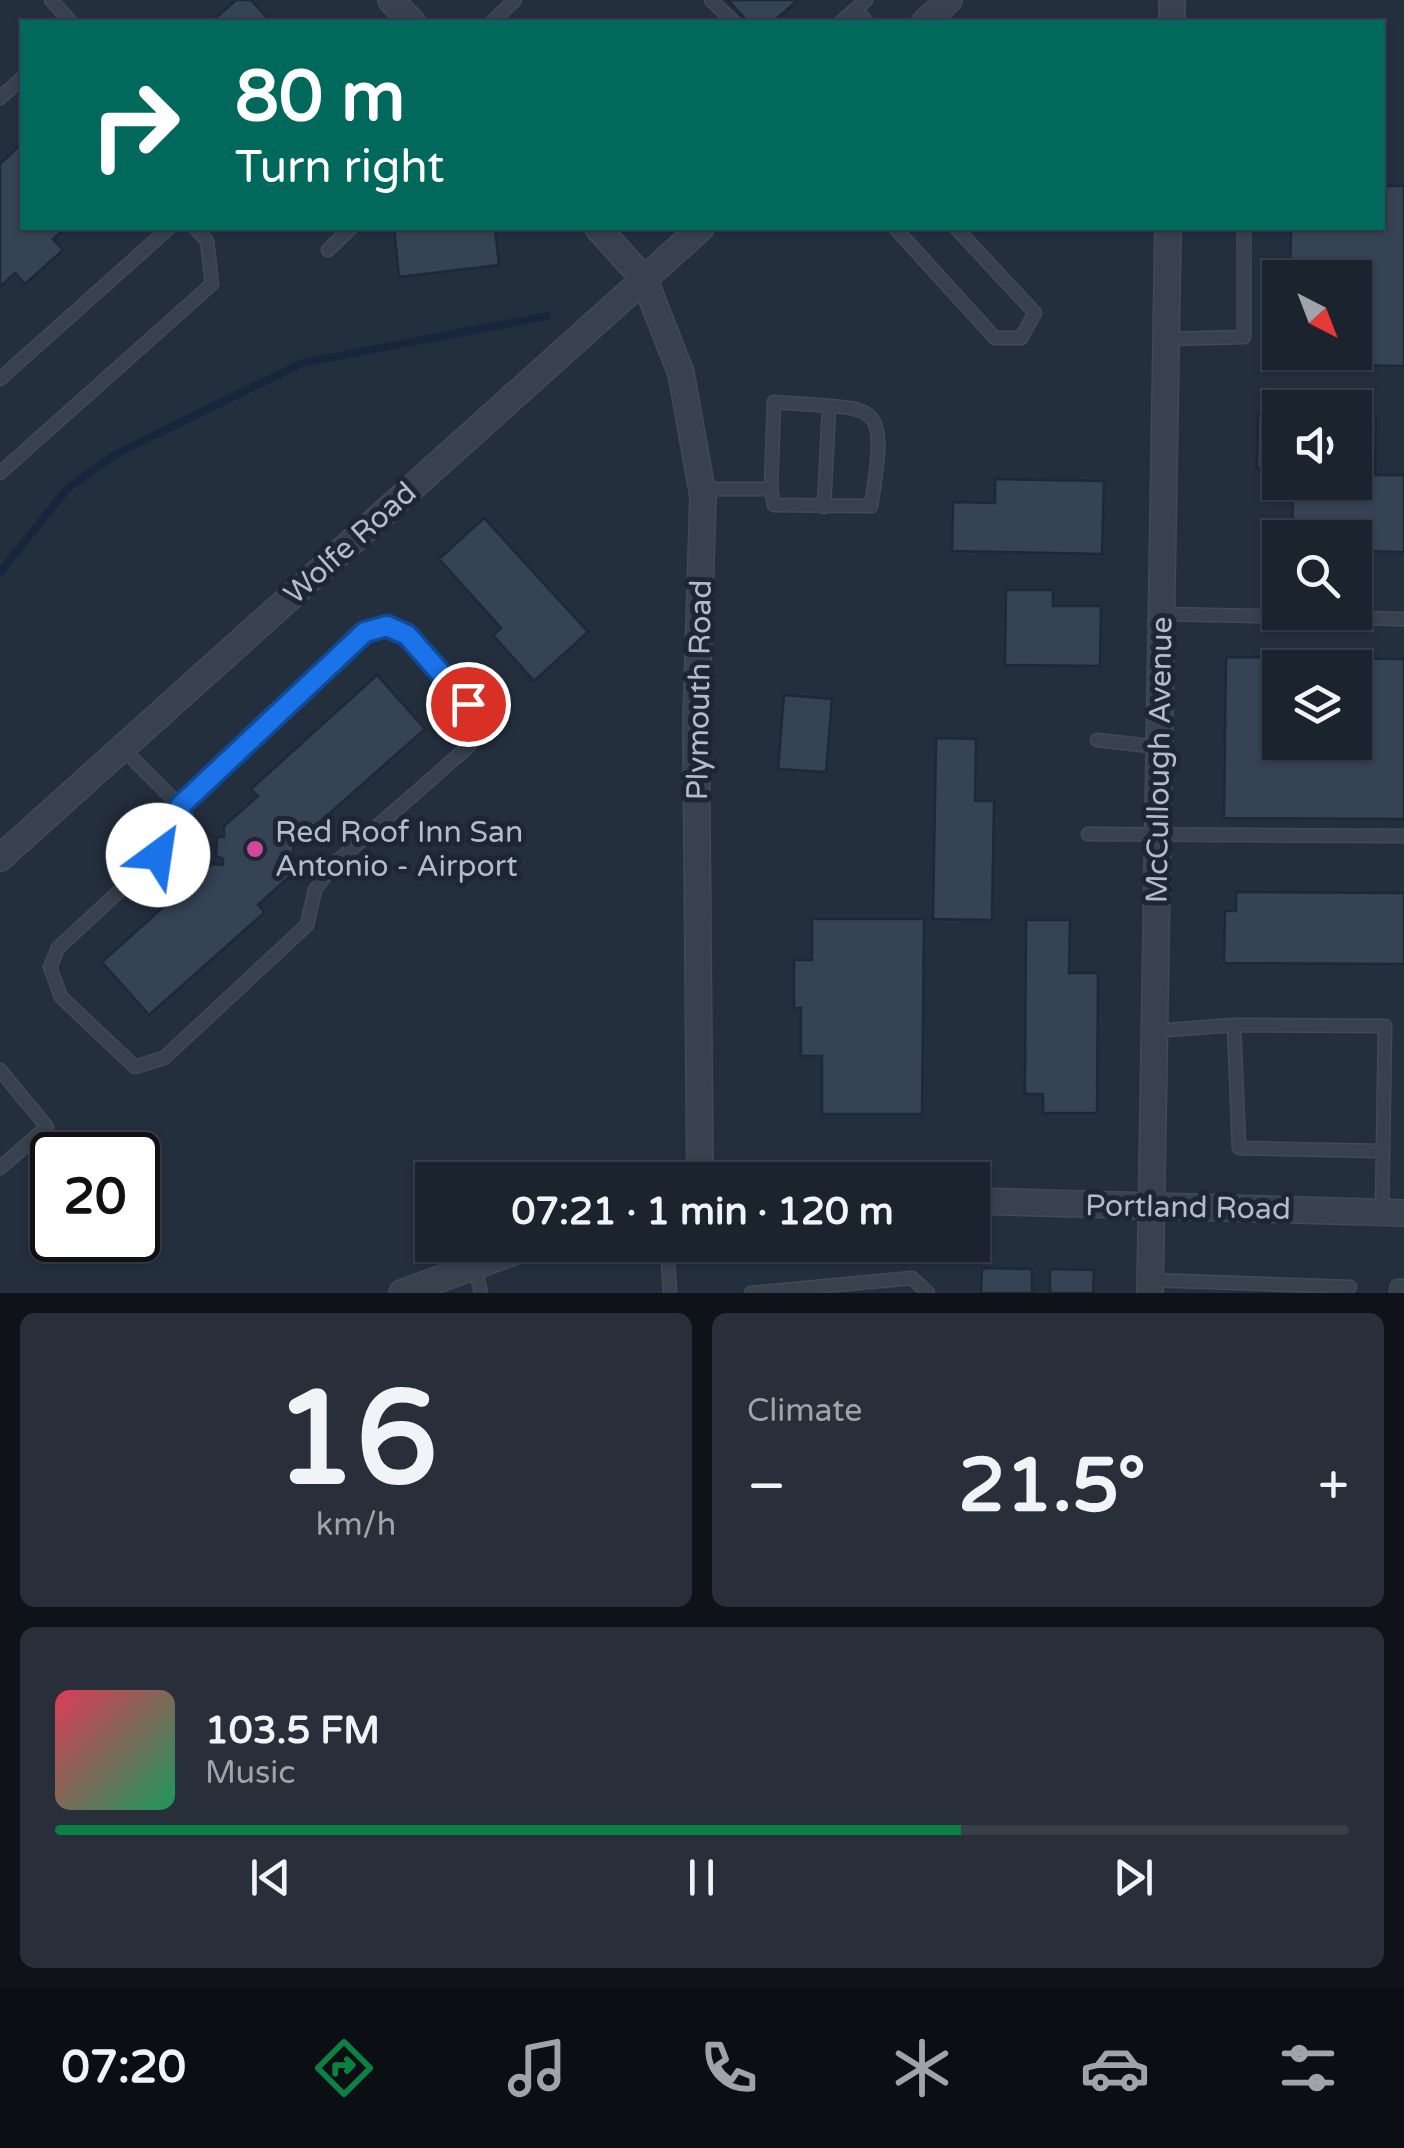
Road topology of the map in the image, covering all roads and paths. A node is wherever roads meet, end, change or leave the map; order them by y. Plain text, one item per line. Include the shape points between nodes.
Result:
1 (51, 0) edge
2 (391, 0) edge
3 (515, 0) edge
4 (712, 0) edge
5 (949, 0) edge
6 (69, 20) edge
7 (410, 20) edge
8 (499, 20) edge
9 (732, 20) edge
10 (927, 20) edge
11 (20, 80) edge
12 (0, 98) edge
13 (167, 230) edge
14 (197, 230) edge
15 (349, 230) edge
16 (600, 230) edge
17 (698, 230) edge
18 (897, 230) edge
19 (958, 230) edge
20 (1168, 230) edge
21 (1244, 230) edge
22 (328, 250) dead end
23 (644, 279) junction
24 (1166, 339) junction
25 (0, 379) edge
26 (829, 406) junction
27 (0, 473) edge
28 (702, 489) junction
29 (771, 489) junction
30 (824, 506) junction
31 (1162, 614) junction
32 (1404, 619) edge
33 (1097, 740) dead end
34 (1159, 747) junction
35 (122, 748) junction
36 (180, 806) junction
37 (1088, 834) dead end
38 (1158, 834) junction
39 (1404, 836) edge
40 (0, 858) edge
41 (1234, 1025) junction
42 (1154, 1032) junction
43 (0, 1070) edge
44 (1382, 1151) junction
45 (700, 1162) edge
46 (0, 1168) edge
47 (990, 1202) edge
48 (1151, 1206) junction
49 (1393, 1212) edge
50 (480, 1262) edge
51 (668, 1262) edge
52 (474, 1264) junction
53 (1404, 1286) edge
54 (1150, 1287) edge
55 (1350, 1287) dead end
56 (402, 1293) edge
57 (481, 1293) edge
58 (670, 1293) edge
59 (751, 1293) edge
60 (928, 1293) edge
61 (1396, 1293) edge

1 - 6 lane
2 - 7 street
3 - 8 lane
4 - 9 lane
5 - 10 street
11 - 12 lane
13 - 25 lane
14 - 27 lane via 208,241 212,284
15 - 22 lane
16 - 23 street, Plymouth Road
17 - 23 street, Wolfe Road
18 - 19 lane via 996,338 1021,338 1036,313
20 - 24 street, McCullough Avenue
21 - 24 lane via 1244,337
23 - 28 street, Plymouth Road via 681,373
23 - 35 street, Wolfe Road
24 - 31 street, McCullough Avenue
26 - 29 lane via 774,402
26 - 30 lane
26 - 30 lane via 862,409 882,437 871,506
28 - 29 lane
28 - 45 street, Plymouth Road via 696,725
29 - 30 lane via 774,506
31 - 32 lane
31 - 34 street, McCullough Avenue
33 - 34 lane
34 - 38 street, McCullough Avenue
35 - 36 lane
35 - 40 street, Wolfe Road
36 - 36 lane via 183,832 58,948 50,967 62,996 135,1067 164,1058 308,925 315,890 332,866 468,746 476,728 468,704 407,635 387,626 365,632
37 - 38 lane
38 - 39 lane
38 - 42 street, McCullough Avenue
41 - 42 lane
41 - 44 lane via 1239,1148
41 - 44 lane via 1386,1026
42 - 48 street, McCullough Avenue
43 - 46 lane via 48,1126
44 - 49 lane
47 - 48 street, Portland Road
48 - 49 street, Portland Road
48 - 54 street, McCullough Avenue
50 - 52 street
51 - 58 lane
52 - 56 street
52 - 57 lane
53 - 61 lane
54 - 55 lane
59 - 60 lane via 912,1278

